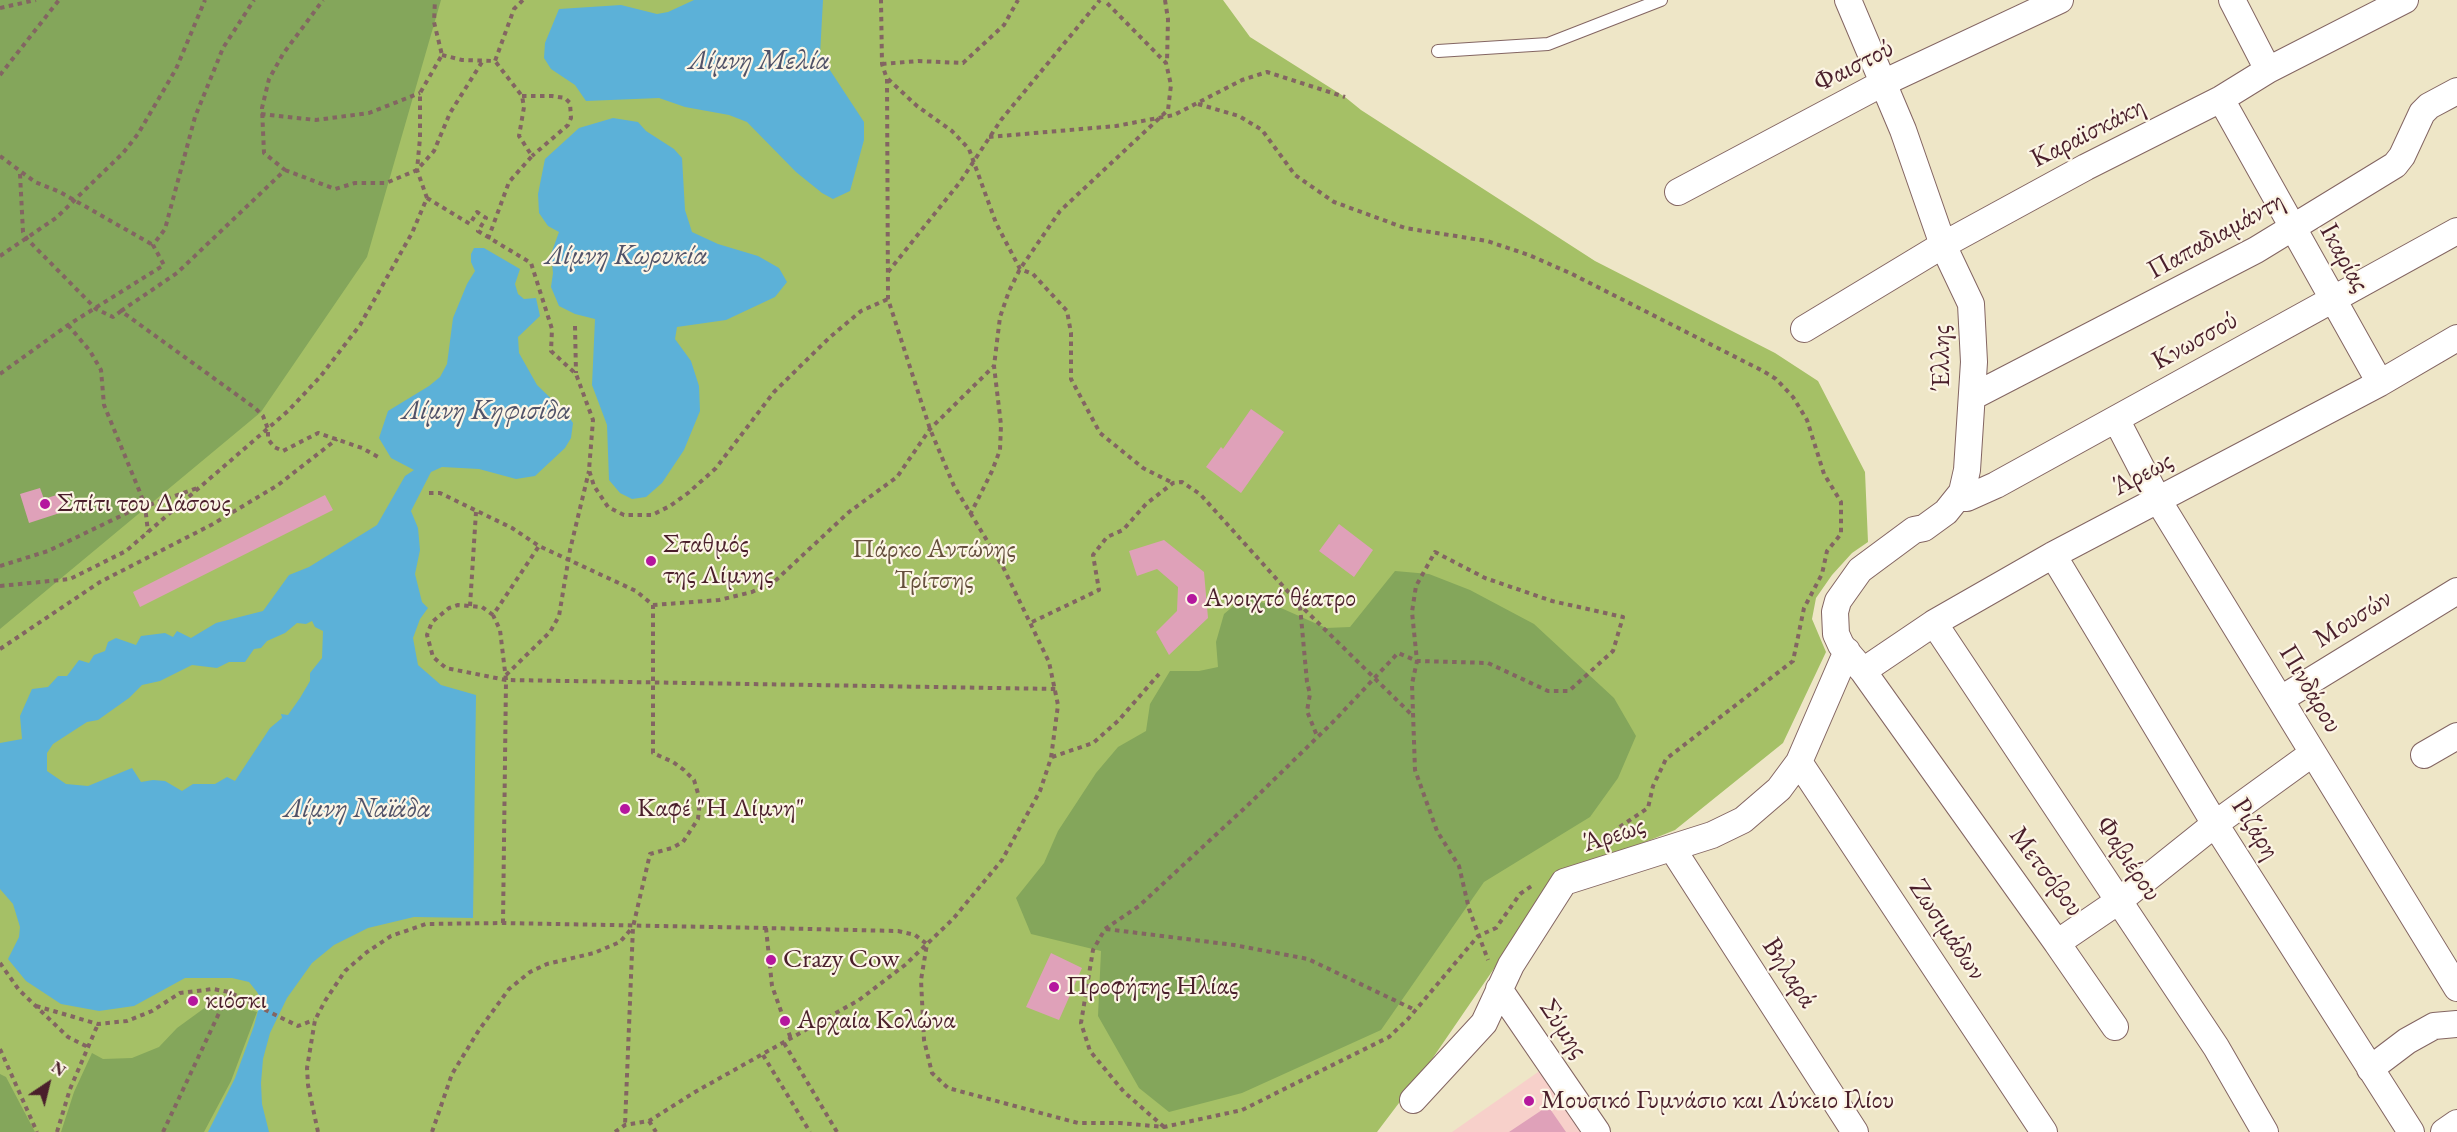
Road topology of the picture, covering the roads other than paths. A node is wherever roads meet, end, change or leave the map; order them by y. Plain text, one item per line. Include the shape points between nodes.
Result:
1 (1661, 0) edge
2 (2060, 0) edge
3 (2232, 0) edge
4 (2405, 0) edge
5 (1856, 2) edge
6 (1438, 51) dead end
7 (2268, 70) junction
8 (1882, 83) junction
9 (2457, 91) edge
10 (2221, 99) junction
11 (1678, 192) dead end
12 (2294, 229) junction
13 (2457, 231) edge
14 (1943, 244) junction
15 (2333, 299) junction
16 (1804, 329) dead end
17 (2457, 338) edge
18 (2380, 383) junction
19 (1972, 397) junction
20 (2116, 419) junction
21 (1959, 498) junction
22 (2158, 500) junction
23 (2053, 555) junction
24 (2457, 591) edge
25 (1934, 623) junction
26 (1855, 661) junction
27 (2281, 699) junction
28 (2457, 735) edge
29 (2313, 753) junction
30 (2424, 755) dead end
31 (1799, 762) junction
32 (2216, 824) junction
33 (1672, 848) junction
34 (2120, 900) junction
35 (2057, 943) junction
36 (2457, 988) edge
37 (1499, 989) junction
38 (2457, 1024) edge
39 (2115, 1027) dead end
40 (2370, 1069) junction
41 (1413, 1100) dead end
42 (2457, 1123) edge
43 (1597, 1132) edge
44 (1856, 1132) edge
45 (2044, 1132) edge
46 (2265, 1132) edge
47 (2411, 1132) edge
48 (2444, 1132) edge

1 - 6 lane via 1548,44
2 - 8 street, Φαιστού
3 - 7 street
4 - 7 street, Καραϊσκάκη
5 - 8 street, Έλλης
7 - 10 street, Καραϊσκάκη
8 - 11 street, Φαιστού
8 - 14 street, Έλλης
9 - 12 street, Παπαδιαμάντη via 2422,113 2394,165
10 - 12 street, Ικαρίας
10 - 14 street, Καραϊσκάκη
12 - 15 street, Ικαρίας
12 - 19 street, Παπαδιαμάντη
13 - 15 street, Κνωσσού
14 - 16 street, Καραϊσκάκη
14 - 19 street, Έλλης via 1971,304
15 - 18 street, Ικαρίας
15 - 20 street, Κνωσσού
17 - 18 street, Άρεως
18 - 22 street, Άρεως
19 - 21 street, Έλλης via 1967,470
20 - 21 street, Κνωσσού via 1996,485
20 - 22 street, Πινδάρου
21 - 26 street via 1924,528 1914,530 1860,570 1838,601 1836,634
22 - 23 street, Άρεως
22 - 27 street, Πινδάρου
23 - 25 street, Άρεως
23 - 32 street, Ριζάρη
24 - 27 street, Μουσών
25 - 26 street, Άρεως
25 - 34 street, Φαβιέρου
26 - 31 street, Άρεως
26 - 35 street, Μετσόβου
27 - 29 street, Πινδάρου
28 - 30 street
29 - 32 street, Μετσόβου
29 - 36 street, Πινδάρου
31 - 33 street, Άρεως via 1779,789 1743,820
31 - 45 street, Ζωσιμάδων
32 - 34 street, Μετσόβου
32 - 40 street, Ριζάρη
33 - 37 street, Άρεως via 1564,882
33 - 44 street, Βηλαρά
34 - 35 street, Μετσόβου
34 - 46 street, Φαβιέρου via 2216,1047
35 - 39 street
37 - 41 street, Άρεως via 1475,1035
37 - 43 street, Σύμης
38 - 40 street via 2434,1026
40 - 47 street, Ριζάρη
42 - 48 street

